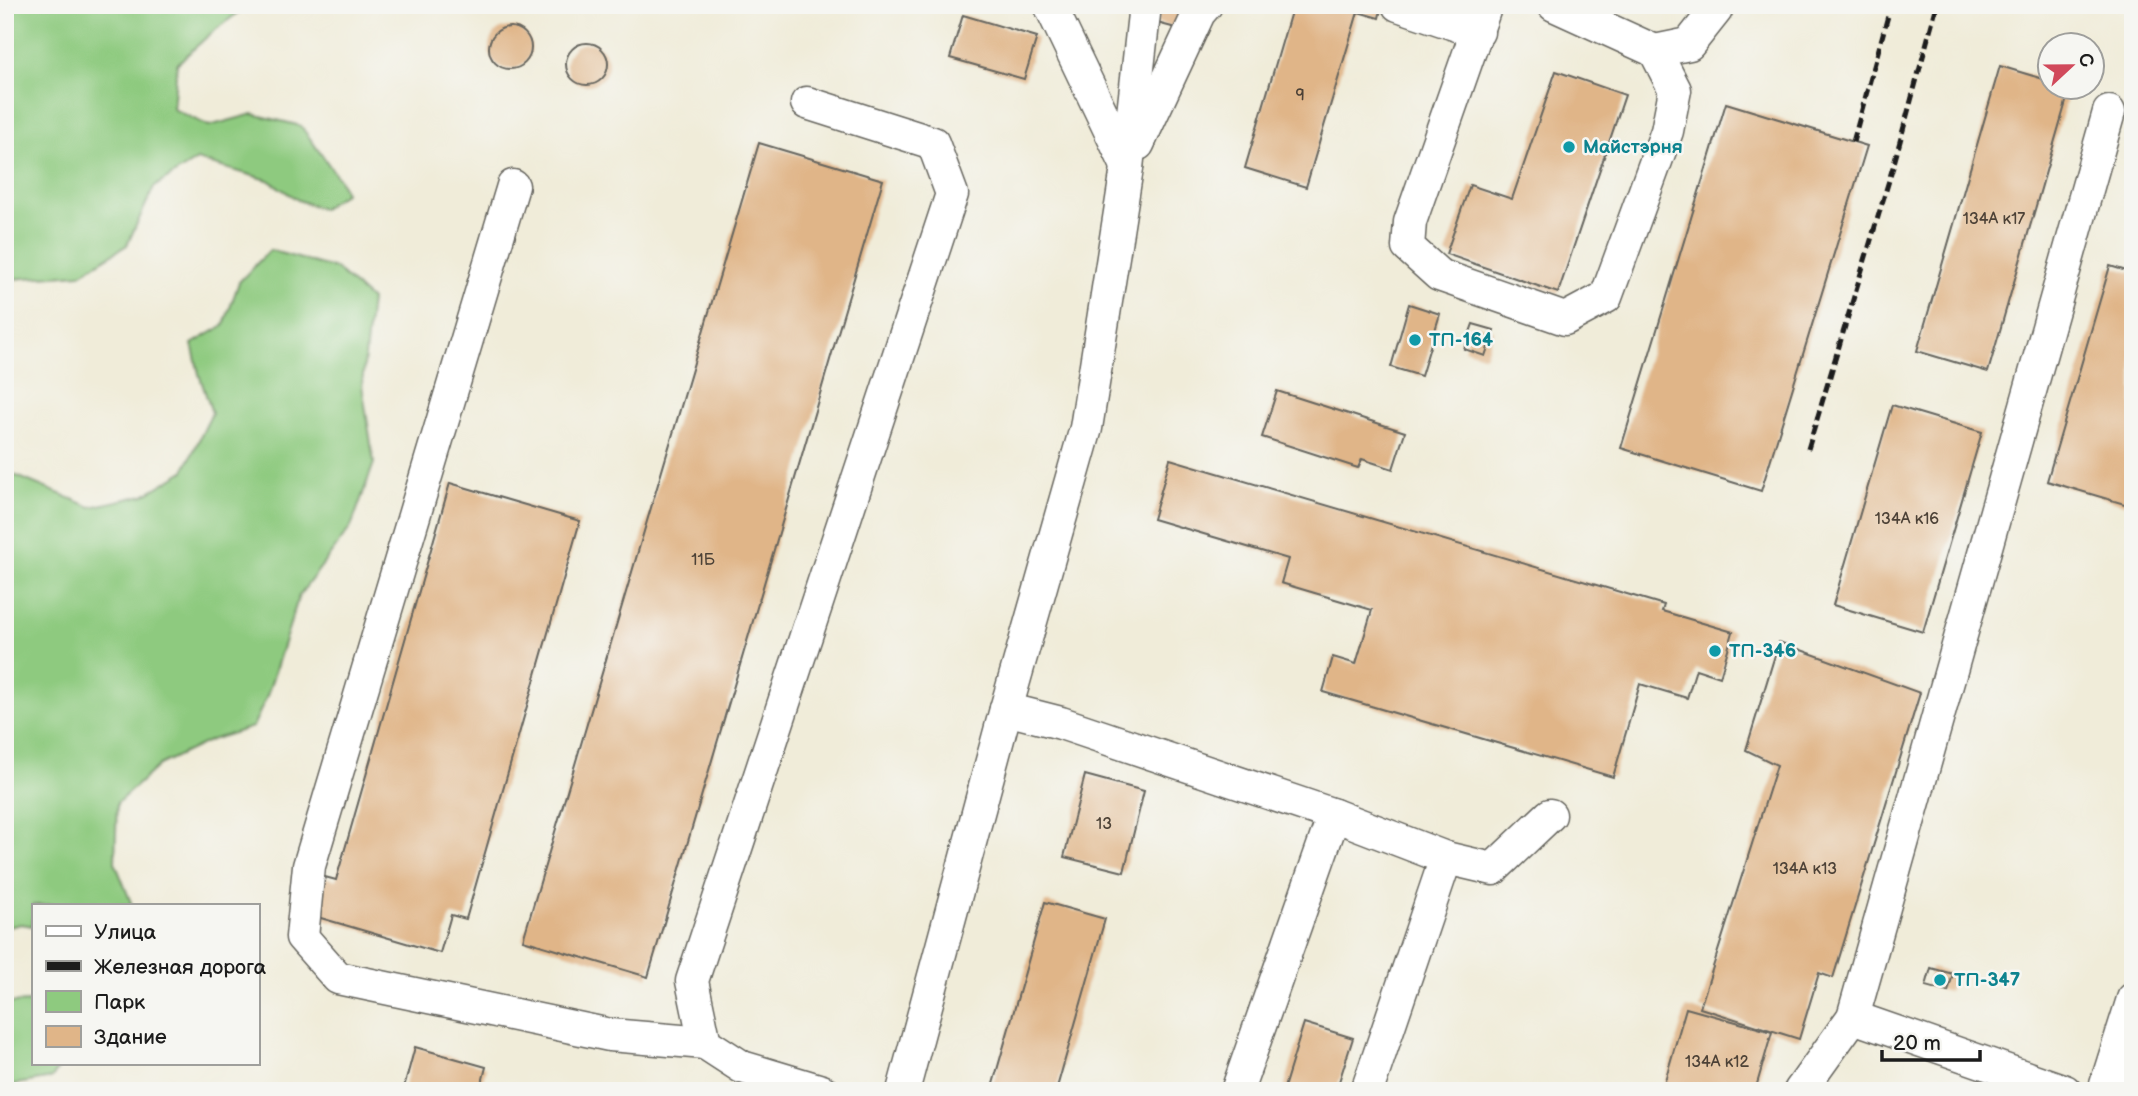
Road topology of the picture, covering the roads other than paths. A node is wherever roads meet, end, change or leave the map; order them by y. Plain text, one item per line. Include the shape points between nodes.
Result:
1 (1050, 5) edge
2 (1145, 5) edge
3 (1206, 5) edge
4 (1398, 5) edge
5 (1553, 5) edge
6 (1716, 5) edge
7 (1482, 19) edge
8 (1655, 51) junction
9 (807, 103) dead end
10 (2109, 112) dead end
11 (1127, 168) junction
12 (513, 186) dead end
13 (1006, 709) junction
14 (1334, 814) junction
15 (1550, 815) dead end
16 (1446, 858) junction
17 (2133, 999) edge
18 (1853, 1017) junction
19 (705, 1043) junction
20 (822, 1091) edge
21 (903, 1091) edge
22 (1237, 1091) edge
23 (1367, 1091) edge
24 (1800, 1091) edge
25 (2065, 1091) edge
26 (2104, 1091) edge

1 - 11 lane
2 - 11 lane
3 - 11 lane
4 - 7 lane
5 - 8 lane
6 - 8 lane via 1689,44
7 - 8 lane via 1410,222 1408,247 1439,275 1565,319 1606,297 1667,131 1675,90
9 - 19 lane via 933,144 952,194 692,981
10 - 18 lane
11 - 13 lane via 1086,428
12 - 19 lane via 309,866 302,937 338,978 610,1035
13 - 14 lane
13 - 21 lane
14 - 16 lane
14 - 22 lane
15 - 16 lane via 1493,869
16 - 23 lane
17 - 26 lane
18 - 24 lane
18 - 25 lane
19 - 20 lane via 742,1067

